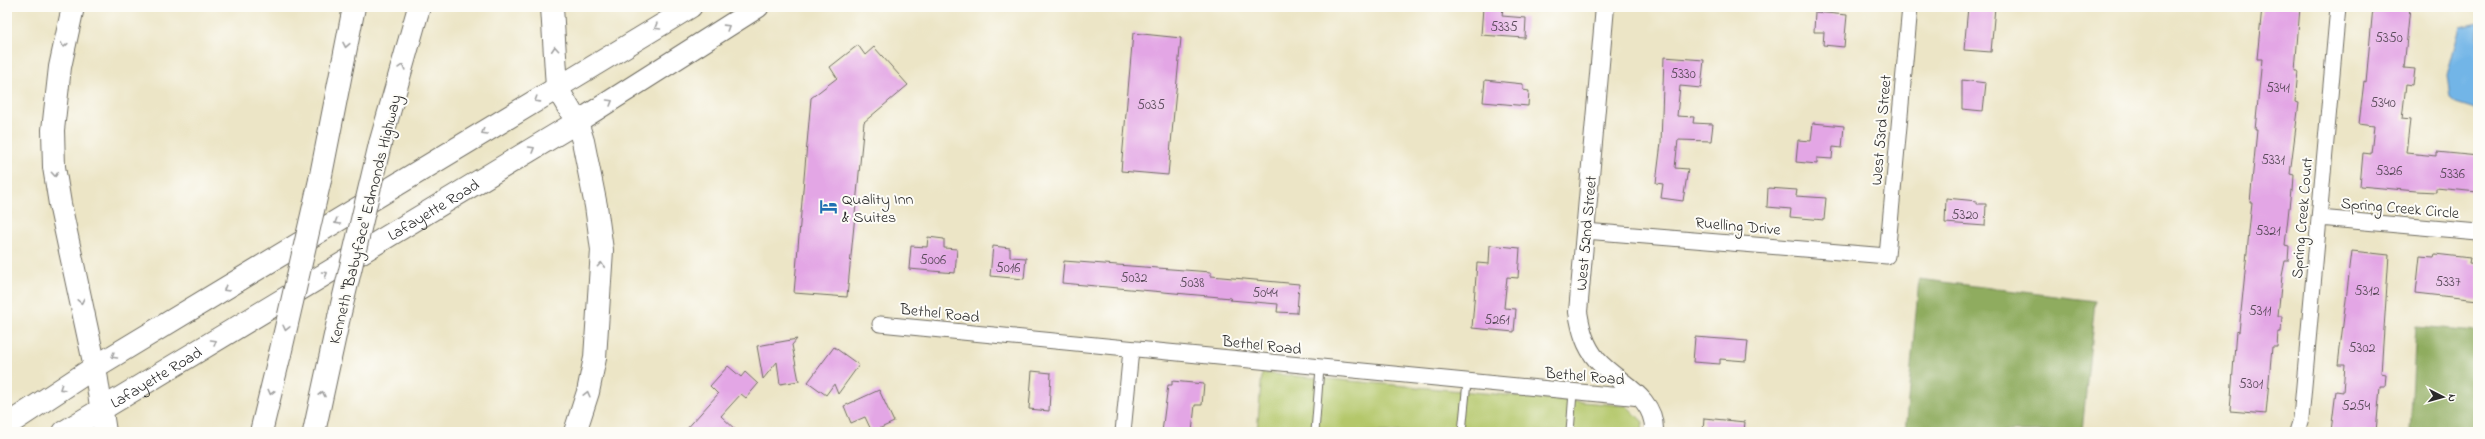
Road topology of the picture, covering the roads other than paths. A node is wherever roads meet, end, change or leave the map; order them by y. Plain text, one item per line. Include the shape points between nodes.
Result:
1 (73, 7) edge
2 (354, 7) edge
3 (419, 7) edge
4 (552, 7) edge
5 (691, 7) edge
6 (758, 7) edge
7 (1605, 7) edge
8 (1910, 7) edge
9 (2338, 7) edge
10 (557, 88) junction
11 (577, 122) junction
12 (2319, 218) junction
13 (1585, 231) junction
14 (2478, 232) edge
15 (1887, 256) joint
16 (880, 324) dead end
17 (1131, 350) junction
18 (95, 367) junction
19 (1320, 368) junction
20 (1467, 382) junction
21 (1573, 392) junction
22 (1641, 398) junction
23 (102, 409) junction
24 (7, 425) edge
25 (64, 432) edge
26 (105, 432) edge
27 (261, 432) edge
28 (314, 432) edge
29 (575, 432) edge
30 (1123, 432) edge
31 (1314, 432) edge
32 (1462, 432) edge
33 (1570, 432) edge
34 (1654, 432) edge
35 (2297, 432) edge

1 -> 18 main road via 59,73 53,130 54,167
2 -> 27 main road, bridge via 320,180
28 -> 3 main road, Kenneth "Babyface" Edmonds Highway, bridge via 380,144
10 -> 4 main road
5 -> 10 main road
11 -> 6 main road, Lafayette Road
7 - 13 street, West 52nd Street
8 - 15 street, West 53rd Street
9 - 12 street, Spring Creek Court
10 - 11 main road
10 -> 18 main road
23 -> 11 main road, Lafayette Road
29 -> 11 main road via 588,392 595,358 602,250 591,179
12 - 14 street, Spring Creek Circle
12 - 35 street, Spring Creek Court via 2301,419
13 - 15 street, Ruelling Drive
13 - 22 street, West 52nd Street via 1578,312 1581,331 1589,350 1598,361
16 - 17 street, Bethel Road
17 - 19 street, Bethel Road
17 - 30 street
18 - 23 main road
18 -> 24 main road
19 - 20 street, Bethel Road
19 - 31 lane
20 - 21 street, Bethel Road
20 - 32 lane
21 - 22 street, Bethel Road
21 - 33 lane
22 - 34 street, West 52nd Street via 1651,413
23 - 25 main road, Lafayette Road
23 - 26 main road

